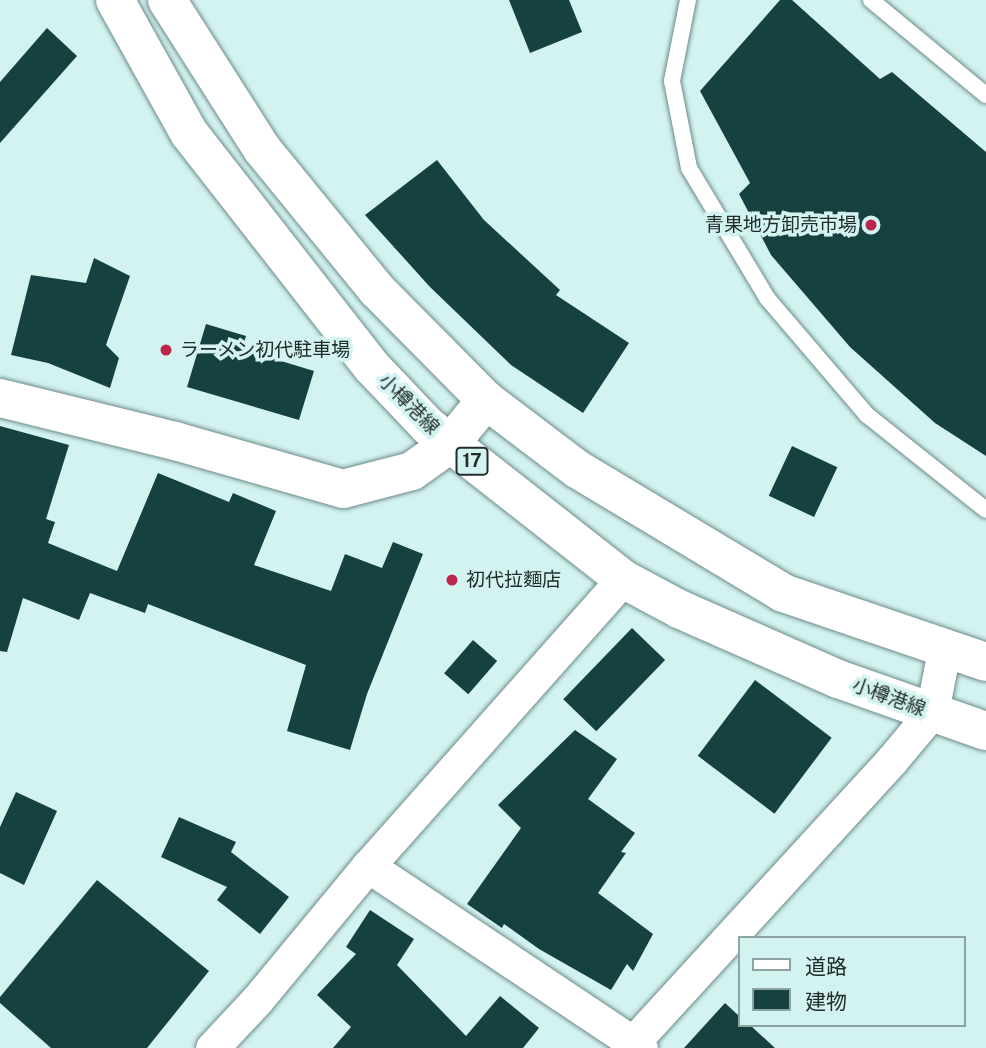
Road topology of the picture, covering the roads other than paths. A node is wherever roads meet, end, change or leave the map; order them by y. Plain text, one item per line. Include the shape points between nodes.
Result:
1 (115, 0) edge
2 (167, 0) edge
3 (688, 0) edge
4 (871, 0) edge
5 (986, 95) edge
6 (0, 398) edge
7 (486, 400) junction
8 (450, 444) junction
9 (986, 509) edge
10 (623, 579) junction
11 (944, 650) junction
12 (986, 662) edge
13 (932, 712) junction
14 (986, 731) edge
15 (368, 866) junction
16 (634, 1046) edge
17 (212, 1048) edge

1 - 8 main road, 小樽港線 / 17 via 189,133 372,367
2 - 7 main road via 261,149 376,289
3 - 9 lane via 672,81 689,168 767,298 867,415
4 - 5 lane
6 - 8 main road via 176,441 343,489 412,471
7 - 8 main road
7 - 11 main road via 576,469 783,593
8 - 10 main road, 小樽港線 / 17
10 - 13 main road, 小樽港線 / 17 via 679,609 838,679
10 - 15 street
11 - 12 main road
11 - 13 street
13 - 14 main road, 小樽港線 / 17
13 - 16 street
15 - 16 street
15 - 17 street

